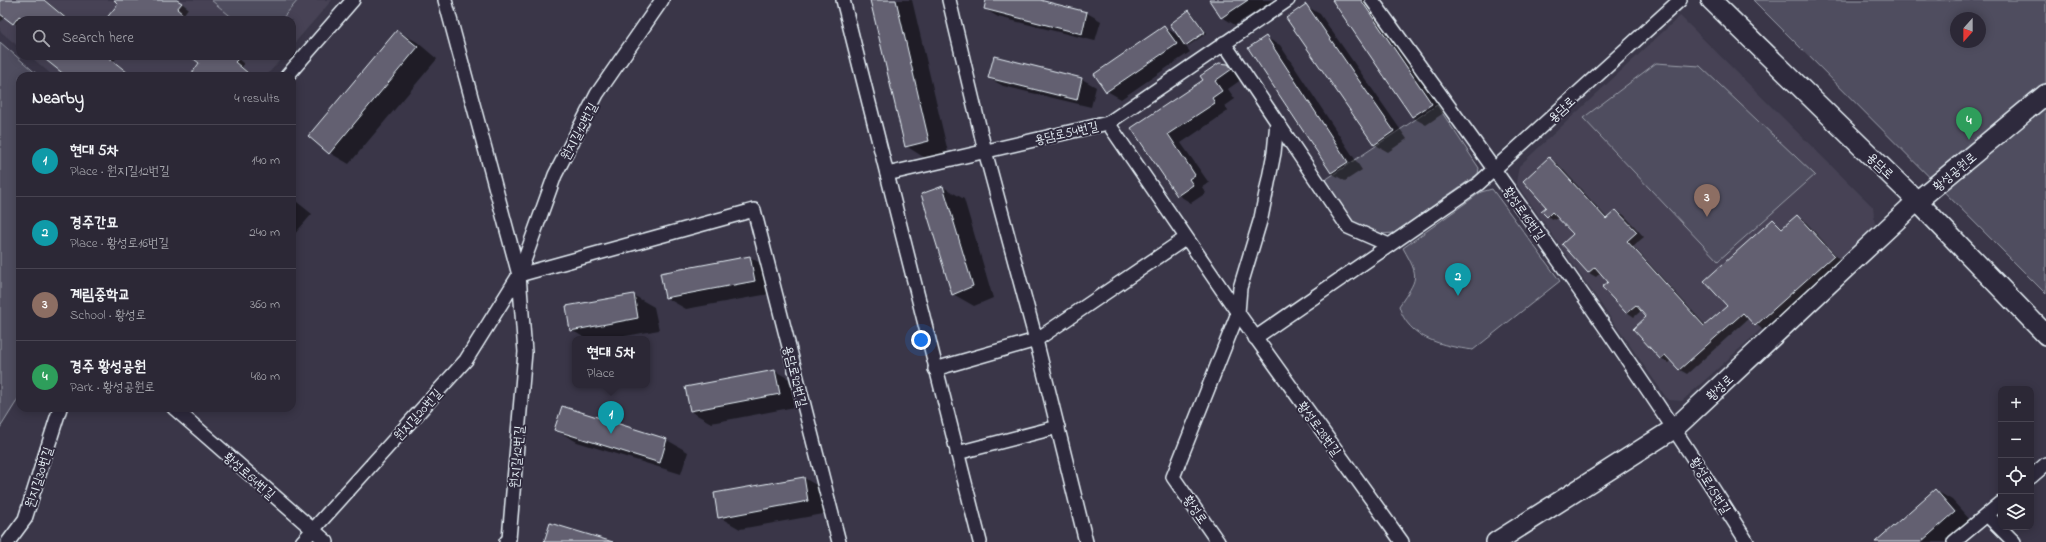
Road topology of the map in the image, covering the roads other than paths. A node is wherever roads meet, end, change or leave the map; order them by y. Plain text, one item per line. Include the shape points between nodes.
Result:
1 (353, 0) edge
2 (445, 0) edge
3 (662, 0) edge
4 (843, 0) edge
5 (949, 0) edge
6 (1288, 0) edge
7 (1372, 0) edge
8 (1680, 0) edge
9 (1711, 0) edge
10 (1224, 43) junction
11 (290, 72) edge
12 (2046, 94) edge
13 (1277, 122) junction
14 (1108, 123) junction
15 (985, 151) junction
16 (1495, 170) junction
17 (887, 174) junction
18 (1917, 201) junction
19 (1186, 238) junction
20 (1389, 245) junction
21 (519, 275) junction
22 (1238, 313) junction
23 (2046, 335) edge
24 (1256, 338) junction
25 (1036, 340) junction
26 (935, 369) junction
27 (59, 412) edge
28 (179, 412) edge
29 (1058, 426) junction
30 (1675, 428) junction
31 (957, 453) junction
32 (2046, 464) edge
33 (2034, 474) edge
34 (1998, 505) edge
35 (1987, 514) junction
36 (312, 530) junction
37 (8, 542) edge
38 (302, 542) edge
39 (328, 542) edge
40 (506, 542) edge
41 (839, 542) edge
42 (980, 542) edge
43 (1086, 542) edge
44 (1218, 542) edge
45 (1402, 542) edge
46 (1496, 542) edge
47 (1747, 542) edge
48 (1954, 542) edge
49 (2014, 542) edge

1 - 11 street
2 - 21 street, 원지길12번길
3 - 21 street, 원지길12번길 via 597,94 565,154
4 - 17 street
5 - 15 street
6 - 10 street, 용담로54번길
7 - 16 street, 황성로16번길
8 - 16 street, 용담로
9 - 18 street, 용담로
10 - 13 street
10 - 14 street, 용담로54번길
12 - 18 street, 황성공원로
13 - 20 street via 1348,227
13 - 22 street via 1261,218 1240,288
14 - 15 street, 용담로54번길
14 - 19 street, 황성로28번길
15 - 17 street, 용담로54번길
15 - 25 street
16 - 20 street, 용담로
16 - 30 street, 황성로16번길
17 - 26 street
18 - 23 street, 용담로
18 - 30 street, 황성로
19 - 22 street, 황성로28번길
19 - 25 street
20 - 24 street, 용담로
21 - 36 street, 원지길20번길 via 466,360
21 - 40 street, 원지길12번길 via 525,352 509,539
21 - 41 street, 용담로92번길 via 754,210
22 - 24 street, 황성로28번길
22 - 44 street, 황성로 via 1173,477
24 - 45 street, 황성로28번길
25 - 26 street
25 - 29 street
26 - 31 street
27 - 37 street, 원지길30번길 via 25,519
28 - 36 street, 황성로64번길
29 - 31 street
29 - 43 street
30 - 46 street, 황성로
30 - 47 street, 황성로15번길
31 - 42 street
32 - 33 street
34 - 35 street
35 - 48 street
35 - 49 street
36 - 38 street, 원지길20번길
36 - 39 street, 황성로64번길

